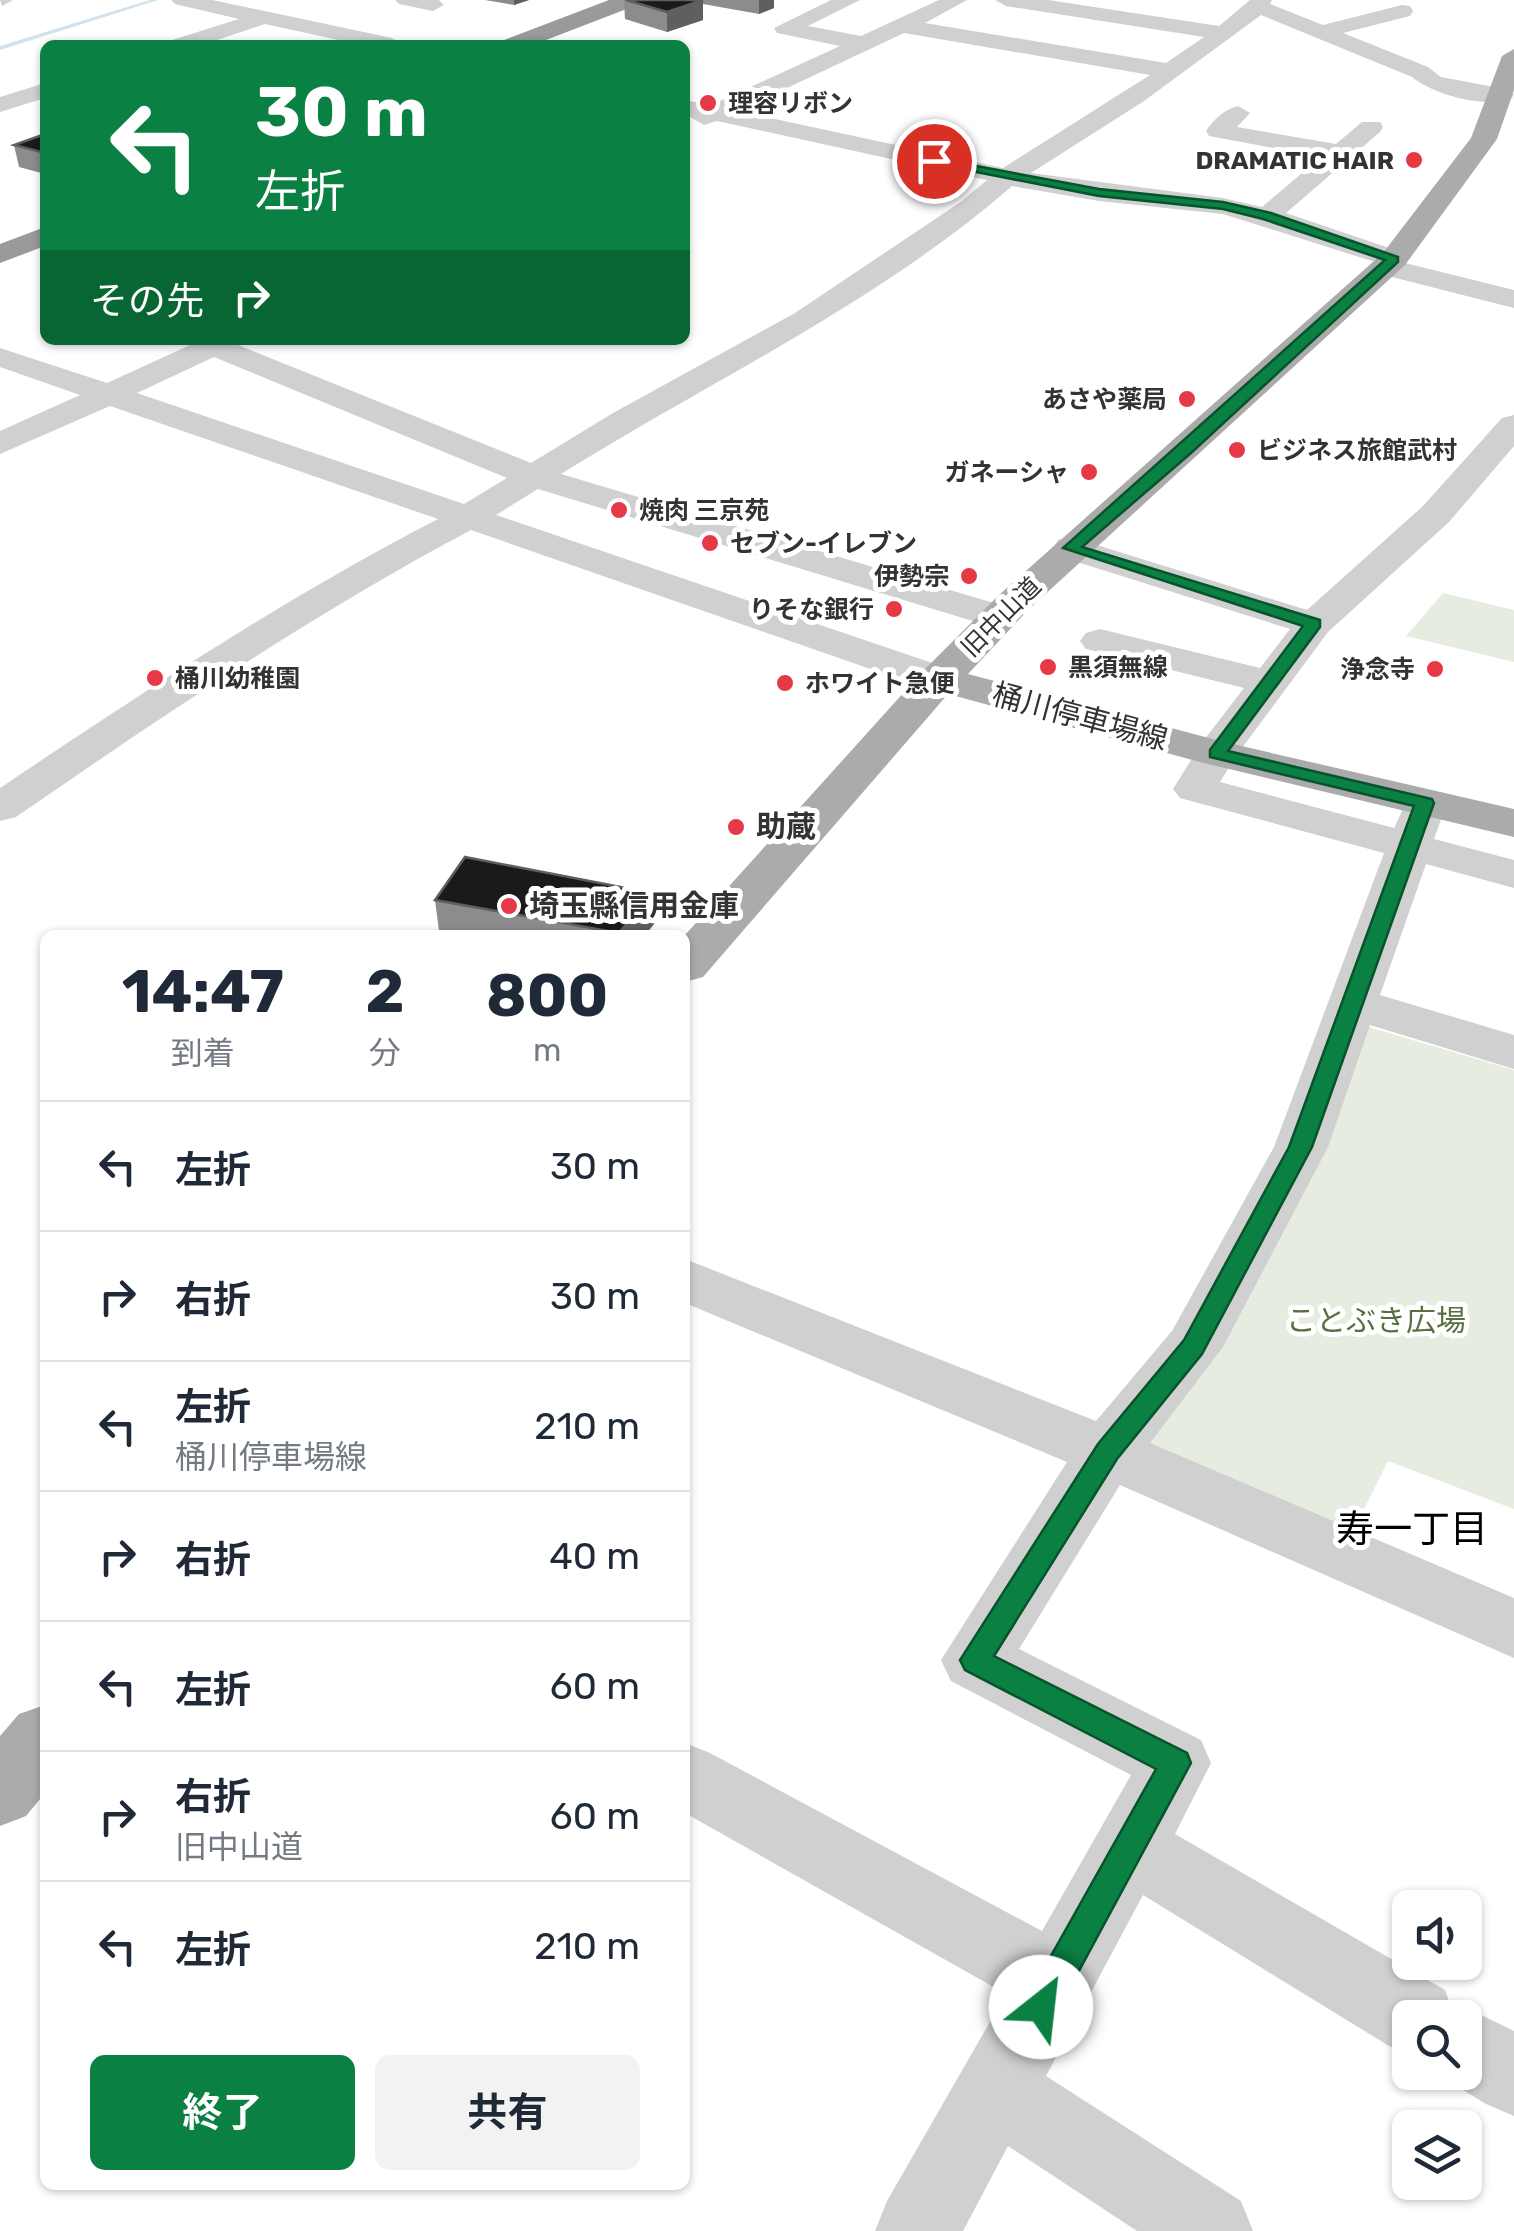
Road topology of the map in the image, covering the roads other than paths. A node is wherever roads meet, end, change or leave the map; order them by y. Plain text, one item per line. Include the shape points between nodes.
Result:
1 (182, 0) edge
2 (406, 0) edge
3 (629, 0) edge
4 (649, 0) edge
5 (849, 0) edge
6 (956, 0) edge
7 (1006, 0) edge
8 (1258, 2) edge
9 (298, 6) dead end
10 (433, 6) dead end
11 (1051, 7) junction
12 (1402, 11) dead end
13 (263, 18) junction
14 (1138, 20) junction
15 (904, 26) junction
16 (1224, 32) junction
17 (1321, 32) junction
18 (983, 39) junction
19 (195, 40) edge
20 (368, 40) edge
21 (525, 40) edge
22 (546, 40) edge
23 (866, 44) junction
24 (944, 53) dead end
25 (1075, 55) junction
26 (1514, 56) edge
27 (1170, 71) junction
28 (1096, 91) dead end
29 (40, 92) edge
30 (1134, 98) junction
31 (1504, 104) edge
32 (0, 105) edge
33 (690, 108) edge
34 (1238, 113) dead end
35 (714, 114) junction
36 (690, 126) edge
37 (1372, 127) dead end
38 (1342, 153) junction
39 (1007, 177) junction
40 (1267, 216) junction
41 (40, 226) edge
42 (40, 238) edge
43 (0, 241) edge
44 (0, 254) edge
45 (1390, 263) junction
46 (1514, 299) edge
47 (215, 345) edge
48 (224, 345) edge
49 (0, 357) edge
50 (108, 394) junction
51 (1514, 425) edge
52 (0, 444) edge
53 (1476, 472) junction
54 (534, 478) junction
55 (1514, 484) edge
56 (466, 518) junction
57 (1071, 548) junction
58 (1000, 617) junction
59 (1314, 624) junction
60 (1100, 641) dead end
61 (939, 679) junction
62 (1268, 682) junction
63 (1216, 754) junction
64 (0, 808) edge
65 (1514, 823) edge
66 (1418, 825) junction
67 (1514, 874) edge
68 (690, 960) edge
69 (1352, 1004) junction
70 (1514, 1052) edge
71 (690, 1282) edge
72 (1107, 1452) junction
73 (1514, 1629) edge
74 (40, 1744) edge
75 (690, 1779) edge
76 (0, 1792) edge
77 (1129, 1846) junction
78 (1056, 1980) junction
79 (1392, 2004) edge
80 (1482, 2056) edge
81 (1514, 2076) edge
82 (996, 2090) junction
83 (917, 2231) edge
84 (1212, 2231) edge

1 - 13 street
2 - 10 street
3 - 21 highway
4 - 22 highway
5 - 23 street via 784,28
6 - 15 street
7 - 11 street
8 - 16 street
8 - 17 street
9 - 13 street
11 - 14 street
11 - 18 street
12 - 17 street
13 - 19 street
13 - 20 street
14 - 16 street
14 - 25 street
15 - 18 street
15 - 23 street
16 - 27 street
17 - 31 street via 1432,82
18 - 24 street
18 - 25 street
23 - 35 street
25 - 27 street
26 - 31 main road, 旧中山道
27 - 30 street
28 - 30 street
29 - 32 street
30 - 39 street
31 - 45 main road, 旧中山道 via 1457,180
33 - 35 street
34 - 38 street via 1218,131
35 - 36 street
35 - 39 street
37 - 38 street
38 - 40 street
39 - 40 street
39 - 54 street via 806,320
40 - 45 street
41 - 43 highway
42 - 44 highway
45 - 46 street
45 - 57 main road, 旧中山道
47 - 50 street
48 - 54 street
49 - 50 street
50 - 52 street
50 - 56 street
51 - 53 street
53 - 55 street
53 - 59 street
54 - 56 street
54 - 58 street
56 - 61 street
56 - 64 street via 358,575 186,681
57 - 58 main road, 旧中山道
57 - 59 street
58 - 61 main road, 旧中山道
59 - 62 street
60 - 62 street
61 - 63 main road, 桶川停車場線
61 - 68 main road, 旧中山道
62 - 63 street
63 - 66 main road, 桶川停車場線
65 - 66 main road, 桶川停車場線
66 - 67 street
66 - 69 street
69 - 70 street
69 - 72 street via 1301,1147 1193,1347
71 - 72 street
72 - 73 street
72 - 77 street via 975,1660 1176,1763
74 - 76 main road
75 - 78 street
77 - 78 street
77 - 79 street
78 - 82 street
80 - 81 street
82 - 83 street
82 - 84 street

